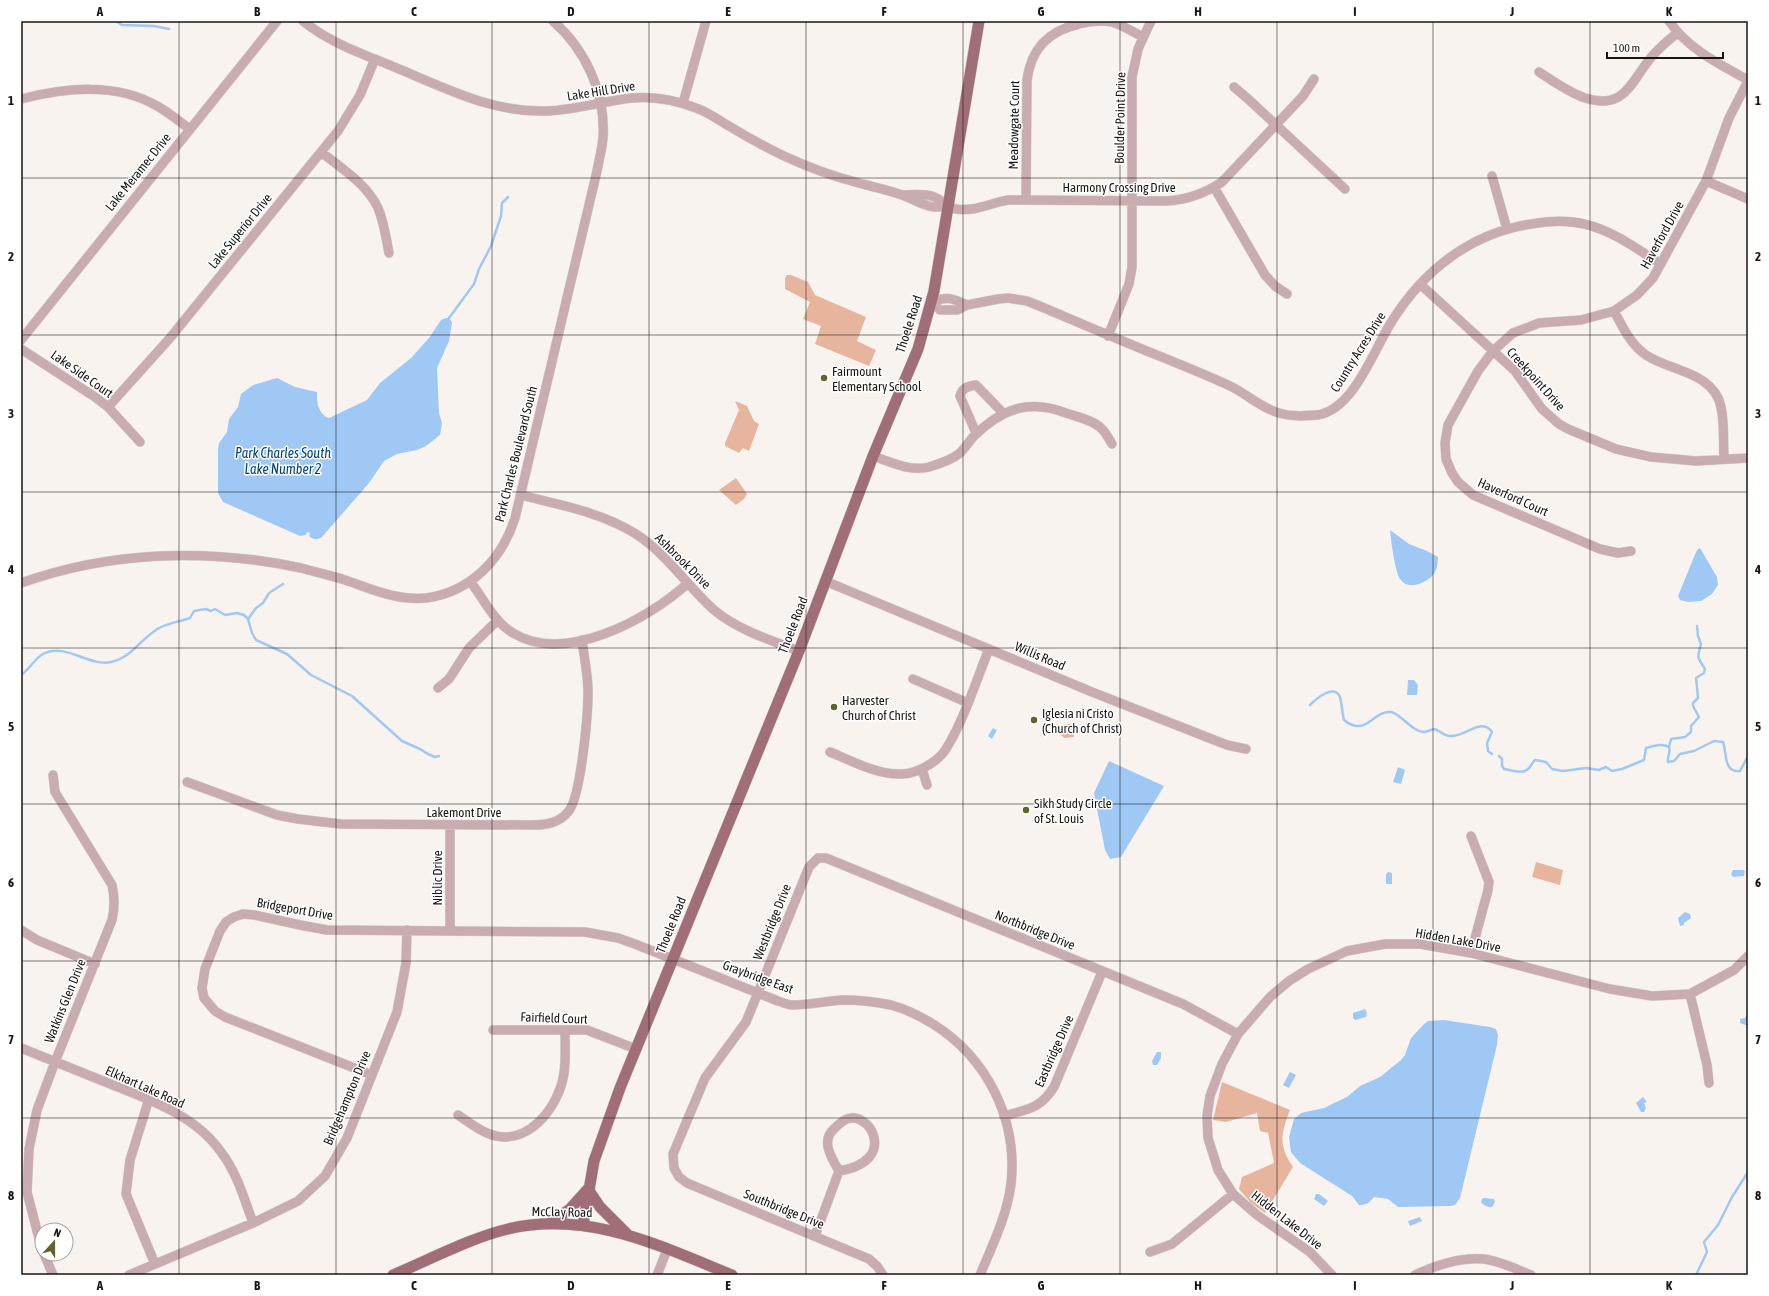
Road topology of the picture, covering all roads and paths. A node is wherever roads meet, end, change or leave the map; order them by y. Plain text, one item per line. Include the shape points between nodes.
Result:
1 (277, 21) edge
2 (303, 21) edge
3 (553, 21) edge
4 (706, 21) edge
5 (979, 21) edge
6 (1151, 21) edge
7 (1669, 21) edge
8 (1678, 32) junction
9 (1143, 36) junction
10 (376, 59) junction
11 (1539, 72) dead end
12 (1314, 79) dead end
13 (1748, 80) edge
14 (1234, 87) dead end
15 (21, 99) edge
16 (601, 103) junction
17 (683, 103) junction
18 (1276, 124) junction
19 (190, 129) junction
20 (321, 152) junction
21 (1492, 176) dead end
22 (1706, 181) junction
23 (1214, 187) junction
24 (1345, 189) dead end
25 (1748, 199) edge
26 (1026, 200) junction
27 (1132, 201) junction
28 (947, 206) junction
29 (1506, 229) junction
30 (389, 253) dead end
31 (1661, 264) junction
32 (1420, 284) junction
33 (1287, 294) dead end
34 (932, 302) junction
35 (1614, 311) junction
36 (1108, 336) junction
37 (21, 340) edge
38 (21, 349) edge
39 (1493, 351) junction
40 (108, 407) junction
41 (1003, 413) junction
42 (976, 433) junction
43 (140, 442) dead end
44 (1112, 444) dead end
45 (873, 456) junction
46 (1724, 458) junction
47 (1748, 458) edge
48 (521, 495) junction
49 (1630, 551) dead end
50 (470, 581) junction
51 (825, 581) junction
52 (21, 583) edge
53 (688, 583) junction
54 (498, 620) junction
55 (582, 640) junction
56 (989, 649) junction
57 (799, 651) junction
58 (913, 679) dead end
59 (438, 688) dead end
60 (968, 703) junction
61 (1246, 750) dead end
62 (830, 752) dead end
63 (922, 769) junction
64 (53, 775) dead end
65 (187, 782) dead end
66 (927, 785) dead end
67 (450, 825) junction
68 (1471, 836) dead end
69 (818, 858) joint
70 (21, 930) edge
71 (407, 930) junction
72 (450, 931) junction
73 (1471, 953) junction
74 (1748, 956) edge
75 (673, 959) junction
76 (95, 964) junction
77 (1102, 972) junction
78 (758, 992) junction
79 (1690, 994) junction
80 (493, 1030) dead end
81 (565, 1030) junction
82 (1238, 1034) junction
83 (21, 1048) edge
84 (636, 1048) junction
85 (55, 1062) junction
86 (372, 1075) junction
87 (1709, 1084) dead end
88 (149, 1100) junction
89 (458, 1115) dead end
90 (1004, 1116) junction
91 (674, 1168) joint
92 (839, 1171) junction
93 (588, 1189) junction
94 (1233, 1194) junction
95 (35, 1222) edge
96 (253, 1223) junction
97 (550, 1223) junction
98 (583, 1225) junction
99 (627, 1235) junction
100 (815, 1236) junction
101 (667, 1250) junction
102 (1150, 1252) dead end
103 (47, 1262) edge
104 (155, 1264) junction
105 (53, 1275) edge
106 (129, 1275) edge
107 (393, 1275) edge
108 (657, 1275) edge
109 (732, 1275) edge
110 (883, 1275) edge
111 (980, 1275) edge
112 (1332, 1275) edge
113 (1415, 1275) edge
114 (1531, 1275) edge

1 - 19 street, Lake Meramec Drive
2 - 10 street, Lake Hill Drive via 331,40
3 - 16 street, Park Charles Boulevard South via 580,53 594,80
4 - 17 street
5 - 28 main road, Thoele Road
6 - 9 street, Boulder Point Drive
7 - 8 street
8 - 11 street via 1654,54 1628,90 1614,98 1584,98
8 - 13 street via 1709,58
9 - 26 street, Meadowgate Court via 1114,23 1095,21 1056,32 1040,46 1030,63 1027,80
9 - 27 street, Boulder Point Drive via 1132,77
10 - 16 street, Lake Hill Drive via 474,100 508,109 565,110
10 - 20 street, Lake Superior Drive via 350,112
12 - 18 street, Harmony Crossing Drive via 1303,96
13 - 22 street, Haverford Drive via 1729,118
14 - 18 street
15 - 19 street via 77,90 111,90 156,105
16 - 17 street, Lake Hill Drive via 645,97
16 - 48 street, Park Charles Boulevard South via 603,138 597,171
17 - 28 street, Lake Hill Drive via 699,109 762,146 803,165 902,195 933,208
18 - 23 street, Harmony Crossing Drive
18 - 24 street
19 - 37 street, Lake Meramec Drive
20 - 30 street via 372,197 382,218
20 - 40 street, Lake Superior Drive via 170,338
21 - 29 street
22 - 25 street
22 - 31 street, Haverford Drive
23 - 27 street, Harmony Crossing Drive via 1186,199
23 - 33 street via 1265,275
26 - 27 street, Harmony Crossing Drive
26 - 28 street, Harmony Crossing Drive via 1002,201 969,209
27 - 36 street, Boulder Point Drive via 1131,278
28 - 34 main road, Thoele Road
29 - 31 street, Country Acres Drive via 1554,222 1584,224 1610,234
29 - 32 street, Country Acres Drive via 1456,253 1442,262
31 - 35 street, Haverford Drive via 1645,287
32 - 36 street, Country Acres Drive via 1392,321 1354,388 1336,408 1319,414 1296,416 1272,411 1229,385
32 - 39 street, Creekpoint Drive
34 - 36 street, Country Acres Drive via 940,310 957,310 967,305 998,299 1026,301
34 - 45 main road, Thoele Road via 918,349
35 - 39 street, Haverford Drive via 1581,320 1539,322 1513,333
35 - 46 street via 1627,336 1645,354 1699,379 1713,391 1720,404
38 - 40 street, Lake Side Court
39 - 46 street, Creekpoint Drive via 1515,371 1542,409 1568,429 1616,448 1651,457 1696,461
39 - 49 street, Haverford Court via 1474,377 1446,433 1446,459 1458,482 1473,495 1600,549 1618,553
40 - 43 street, Lake Side Court
41 - 42 street
41 - 42 street via 976,385 969,385 960,396
41 - 44 street via 1025,406 1060,410 1098,426
42 - 45 street via 960,453 928,467 904,466
45 - 51 main road, Thoele Road
46 - 47 street, Creekpoint Drive
48 - 50 street, Park Charles Boulevard South via 506,541 493,561
48 - 53 street, Ashbrook Drive via 584,511 619,524 651,545
50 - 52 street, Park Charles Boulevard South via 436,596 400,598 293,567 228,557 179,555 101,563
50 - 54 street
51 - 56 street, Willis Road
51 - 57 main road, Thoele Road
53 - 55 street via 673,597 635,621
53 - 57 street, Ashbrook Drive via 727,619
54 - 55 street via 511,632 534,642 545,644
54 - 59 street via 469,648 450,679
55 - 67 street, Lakemont Drive via 587,672 587,711 578,788 573,806 562,818 544,825
56 - 60 street
56 - 61 street, Willis Road via 1092,692 1227,745
57 - 75 main road, Thoele Road
58 - 60 street
60 - 63 street via 945,751
62 - 63 street via 880,772 903,774
63 - 66 street
64 - 76 street, Watkins Glen Drive via 55,792 112,885 115,897 112,920
65 - 67 street, Lakemont Drive via 277,815 298,819 341,824
67 - 72 street, Niblic Drive
68 - 73 street via 1488,882 1488,890
69 - 77 street, Northbridge Drive via 826,858
69 - 78 street, Westbridge Drive via 809,867
70 - 76 street via 37,940
71 - 72 street, Bridgeport Drive
71 - 86 street, Bridgehampton Drive via 406,963 401,995
71 - 86 street, Bridgeport Drive via 327,930 243,914 226,922 220,931 202,978 204,998 215,1011
72 - 75 street, Bridgeport Drive via 586,932 618,938
73 - 79 street, Hidden Lake Drive via 1610,989 1652,996
73 - 82 street, Hidden Lake Drive via 1420,944 1385,944 1347,951 1289,981 1270,997
74 - 79 street, Hidden Lake Drive via 1734,970
75 - 78 street, Graybridge East
75 - 84 main road, Thoele Road
76 - 85 street, Watkins Glen Drive
77 - 82 street, Northbridge Drive via 1182,1004
77 - 90 street, Eastbridge Drive via 1054,1087 1047,1098 1037,1106
78 - 90 street, Graybridge East via 791,1005 844,1000 870,1001 894,1006 920,1016 942,1030 965,1050 981,1069 997,1096
78 - 91 street, Westbridge Drive via 746,1022 705,1078 673,1154
79 - 87 street
80 - 81 street, Fairfield Court
81 - 84 street, Fairfield Court via 587,1030
81 - 89 street via 564,1074 560,1087 552,1106 533,1128 524,1134 500,1136 487,1133
82 - 94 street, Hidden Lake Drive via 1212,1090 1207,1116 1208,1138 1216,1164
83 - 85 street, Elkhart Lake Road
84 - 93 main road, Thoele Road via 594,1161
85 - 88 street, Elkhart Lake Road
85 - 95 street, Watkins Glen Drive via 37,1110 29,1149 27,1192
86 - 96 street, Bridgehampton Drive via 347,1138 325,1176 298,1201
88 - 96 street, Elkhart Lake Road via 182,1116 199,1128 220,1150 234,1172
88 - 104 street via 130,1160 126,1194
90 - 111 street, Graybridge East via 1010,1136 1011,1184 1004,1213
91 - 100 street, Southbridge Drive via 679,1177 687,1183
92 - 92 street via 827,1142 829,1132 845,1119 857,1118 870,1126 875,1141 873,1154 864,1163 852,1169
92 - 100 street
93 - 97 main road via 570,1209
93 - 98 main road, Thoele Road
93 - 99 main road via 600,1207
94 - 102 street via 1172,1244
94 - 112 street, Hidden Lake Drive via 1256,1215 1310,1252
96 - 104 street, Bridgehampton Drive
97 - 98 main road, McClay Road
97 - 107 main road, McClay Road via 491,1234
98 - 99 main road, McClay Road
99 - 101 main road, McClay Road
100 - 110 street, Southbridge Drive via 869,1258
101 - 108 street
101 - 109 main road, McClay Road
103 - 105 street
104 - 106 street, Bridgehampton Drive
113 - 114 street via 1464,1259 1484,1259

